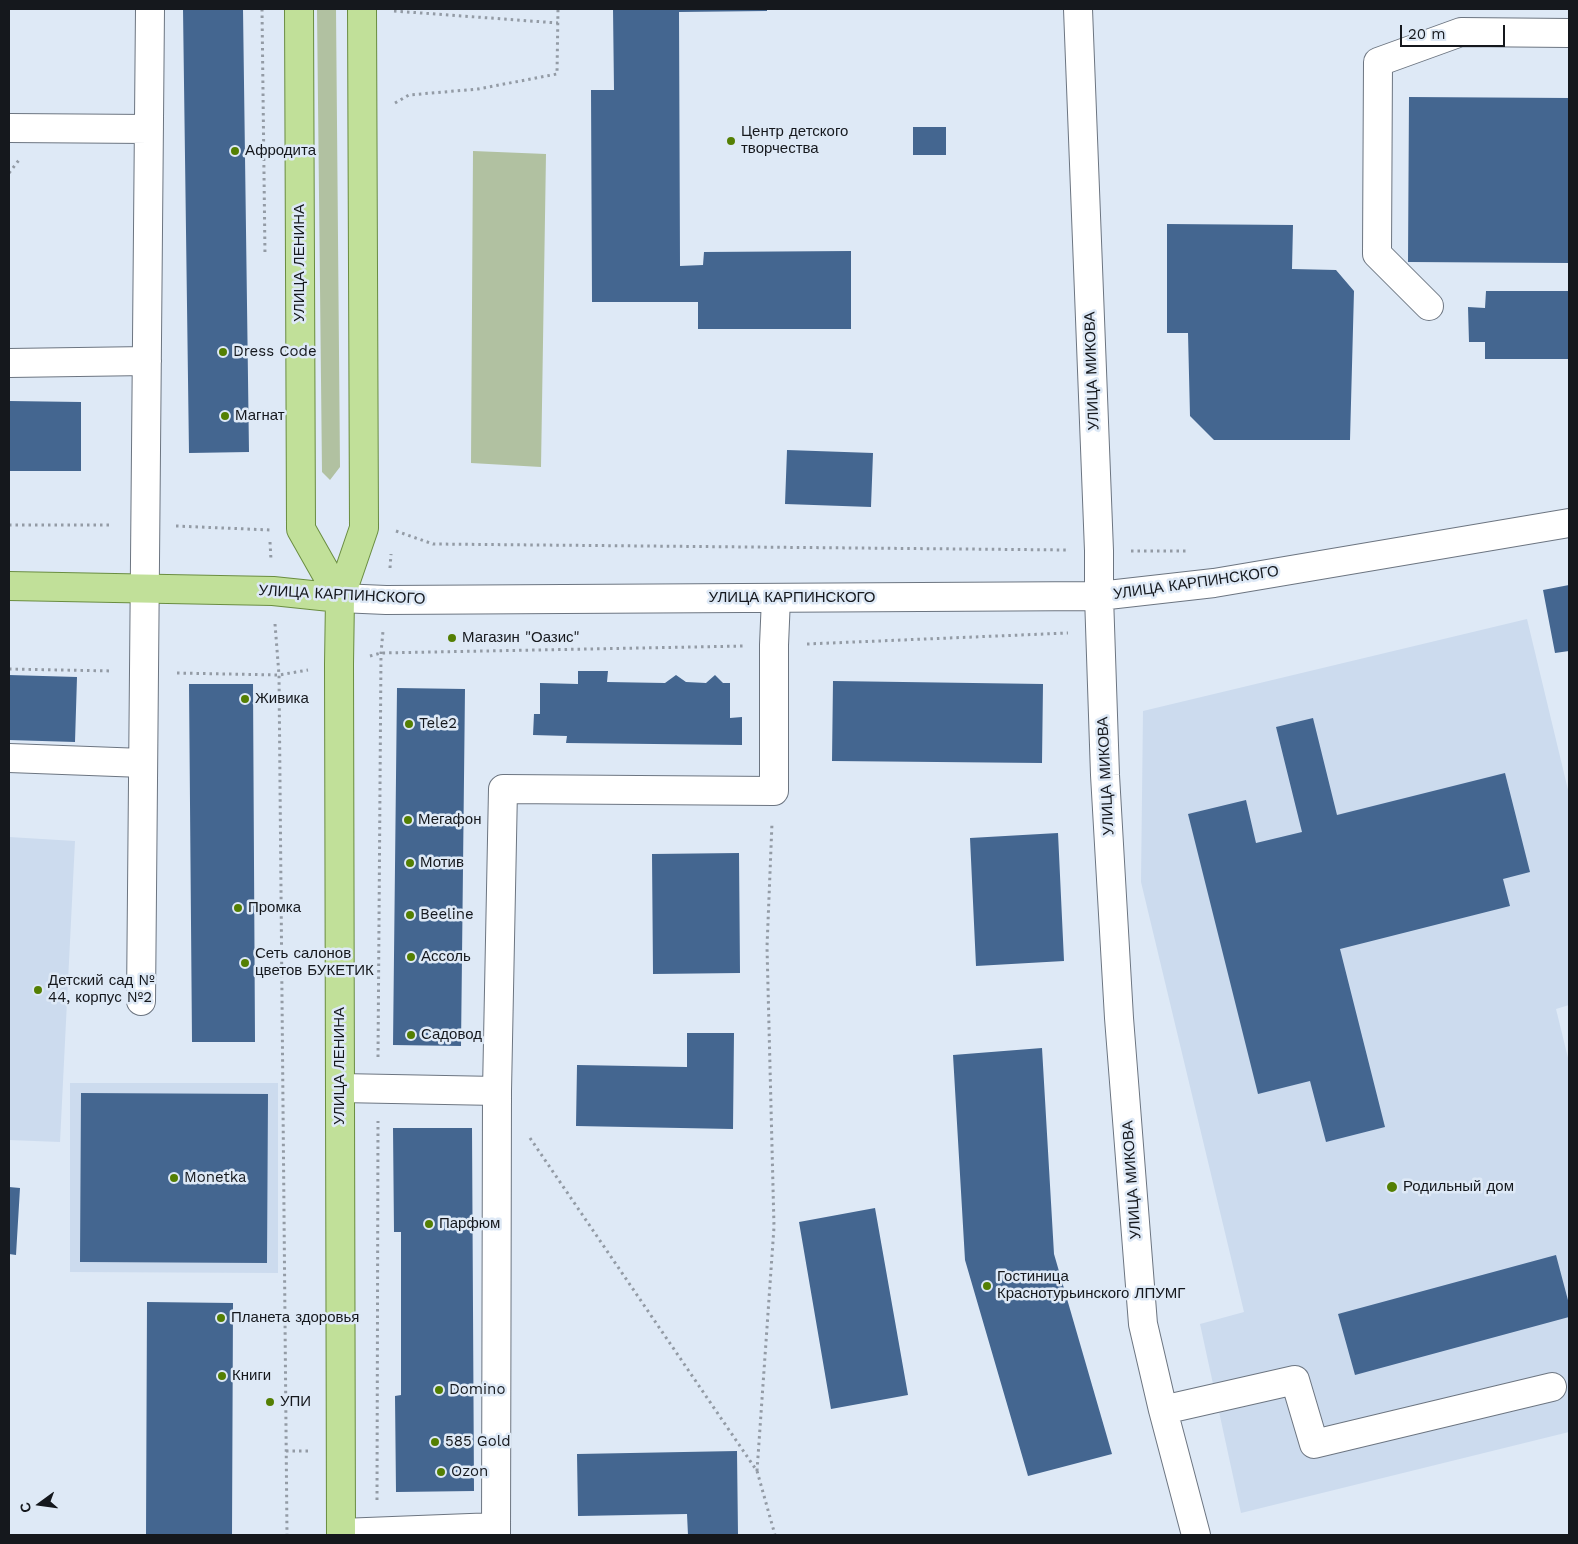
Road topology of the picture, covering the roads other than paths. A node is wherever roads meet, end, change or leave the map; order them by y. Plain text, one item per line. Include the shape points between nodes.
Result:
1 (150, 9) edge
2 (300, 9) edge
3 (1078, 9) edge
4 (374, 10) edge
5 (1569, 33) edge
6 (9, 128) edge
7 (148, 129) junction
8 (1429, 306) dead end
9 (147, 361) junction
10 (9, 363) edge
11 (1569, 523) edge
12 (9, 586) edge
13 (145, 588) junction
14 (1099, 596) junction
15 (340, 598) junction
16 (776, 598) junction
17 (9, 758) edge
18 (143, 763) junction
19 (140, 1001) dead end
20 (340, 1088) junction
21 (497, 1091) junction
22 (1552, 1387) dead end
23 (1163, 1410) junction
24 (496, 1531) edge
25 (341, 1534) edge
26 (1196, 1535) edge

1 - 7 street
2 - 15 main road, УЛИЦА ЛЕНИНА via 301,528
3 - 14 street, УЛИЦА МИКОВА
4 - 15 main road, УЛИЦА ЛЕНИНА via 364,528
5 - 8 street via 1461,32 1378,62 1377,254
6 - 7 street
7 - 9 street
9 - 10 street
9 - 13 street
11 - 14 street, УЛИЦА КАРПИНСКОГО via 1214,583
12 - 13 main road, УЛИЦА КАРПИНСКОГО
13 - 15 main road, УЛИЦА КАРПИНСКОГО via 273,590
13 - 18 street
14 - 16 street, УЛИЦА КАРПИНСКОГО
14 - 23 street, УЛИЦА МИКОВА via 1105,775 1119,1008 1143,1324
15 - 16 street, УЛИЦА КАРПИНСКОГО
15 - 20 main road, УЛИЦА ЛЕНИНА
16 - 21 street via 774,791 503,789
17 - 18 street
18 - 19 street
20 - 21 street
20 - 25 main road, УЛИЦА ЛЕНИНА
21 - 24 street
22 - 23 street via 1314,1444 1295,1380
23 - 26 street, УЛИЦА МИКОВА
24 - 25 street

